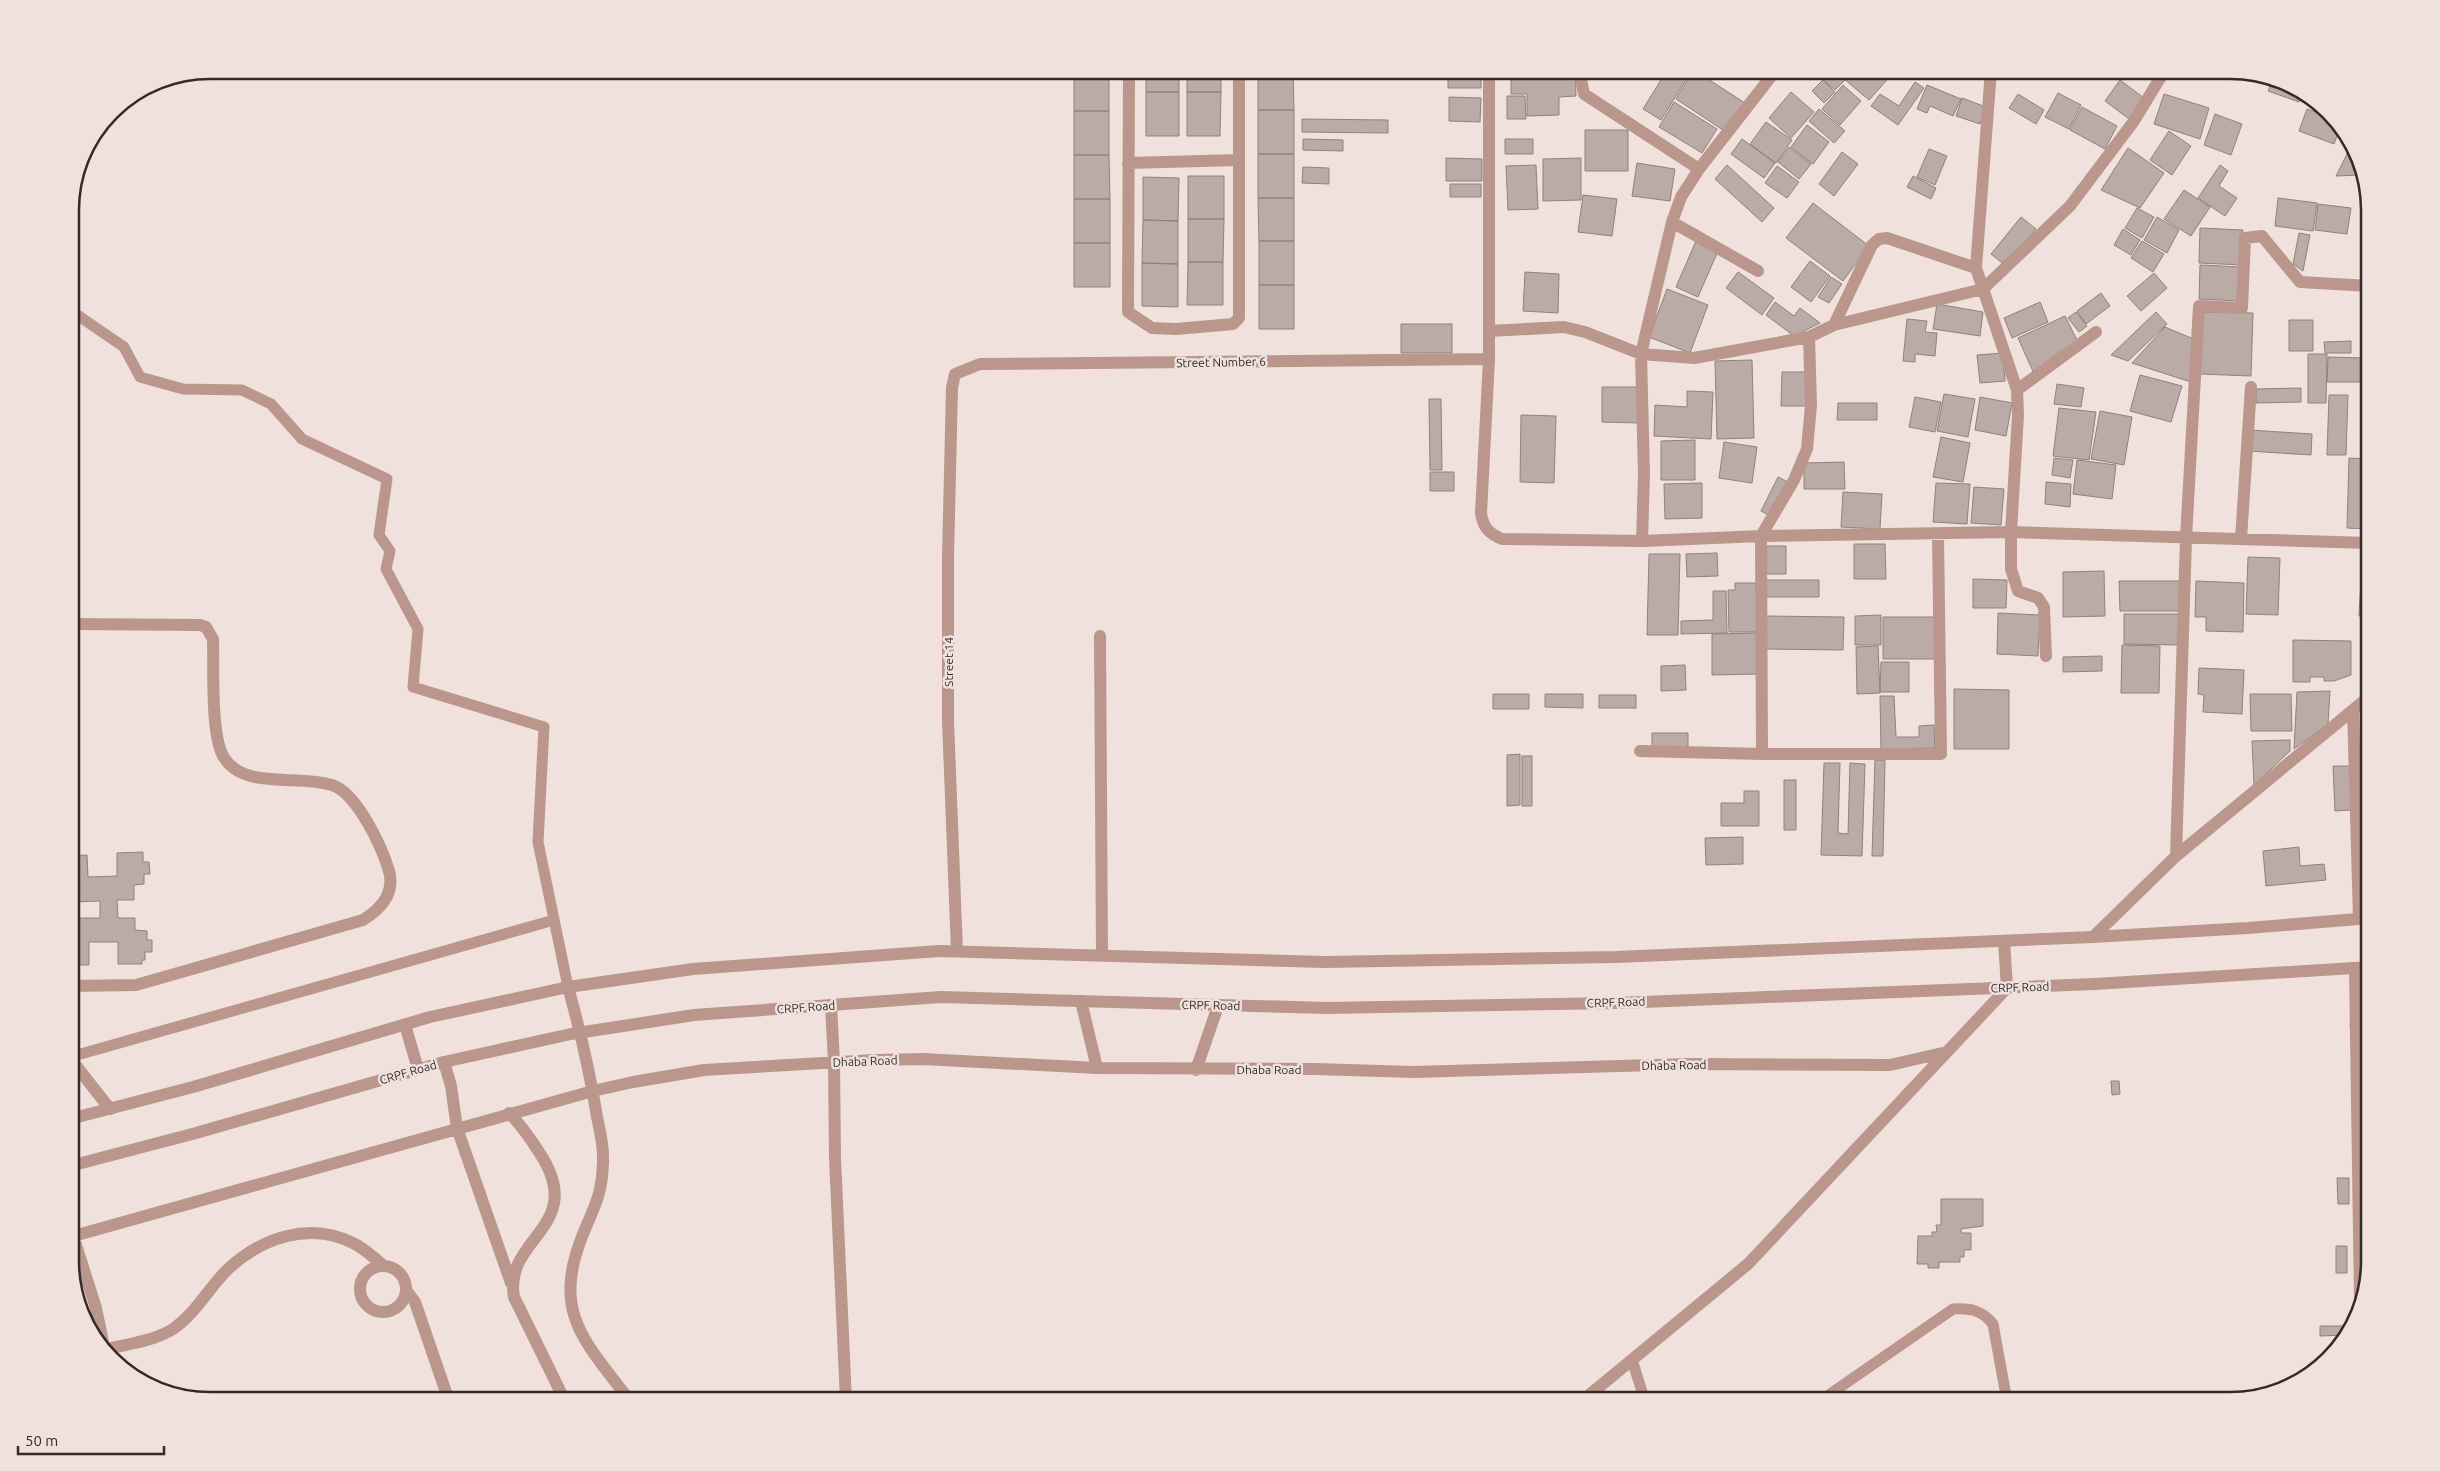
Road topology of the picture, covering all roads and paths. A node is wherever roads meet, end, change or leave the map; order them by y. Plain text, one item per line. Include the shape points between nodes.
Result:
1 (1129, 79) edge
2 (1239, 79) edge
3 (1489, 79) edge
4 (1580, 79) edge
5 (1769, 79) edge
6 (1990, 79) edge
7 (2160, 79) edge
8 (1239, 160) junction
9 (1128, 163) junction
10 (1699, 169) junction
11 (1672, 222) junction
12 (1976, 268) junction
13 (1758, 271) dead end
14 (2361, 285) edge
15 (1983, 289) junction
16 (79, 316) edge
17 (1834, 325) junction
18 (1489, 331) junction
19 (2096, 332) dead end
20 (1810, 337) junction
21 (1641, 354) junction
22 (1489, 359) junction
23 (955, 374) joint
24 (2251, 387) dead end
25 (2017, 390) junction
26 (2011, 532) junction
27 (1938, 534) junction
28 (1761, 536) junction
29 (2186, 538) junction
30 (2241, 539) junction
31 (1642, 541) junction
32 (2361, 543) edge
33 (79, 624) edge
34 (1100, 636) dead end
35 (2046, 656) dead end
36 (2361, 703) edge
37 (2353, 710) junction
38 (1640, 751) dead end
39 (1762, 754) junction
40 (2176, 856) junction
41 (2361, 861) edge
42 (2361, 918) edge
43 (554, 920) junction
44 (2093, 937) junction
45 (2004, 941) junction
46 (957, 951) junction
47 (1102, 956) junction
48 (2361, 968) edge
49 (2355, 969) junction
50 (79, 986) edge
51 (568, 987) junction
52 (2007, 988) junction
53 (1081, 1001) junction
54 (831, 1005) junction
55 (1218, 1006) junction
56 (2361, 1024) edge
57 (404, 1025) junction
58 (2356, 1025) junction
59 (580, 1032) junction
60 (1947, 1052) junction
61 (79, 1054) edge
62 (444, 1062) junction
63 (834, 1062) junction
64 (1097, 1068) junction
65 (79, 1069) edge
66 (418, 1069) junction
67 (1196, 1070) junction
68 (593, 1091) junction
69 (110, 1109) junction
70 (508, 1114) junction
71 (79, 1117) edge
72 (457, 1128) junction
73 (79, 1164) edge
74 (79, 1231) edge
75 (79, 1257) edge
76 (384, 1266) junction
77 (2360, 1280) edge
78 (512, 1284) junction
79 (406, 1290) junction
80 (103, 1337) edge
81 (111, 1347) edge
82 (1632, 1360) junction
83 (446, 1392) edge
84 (561, 1392) edge
85 (623, 1392) edge
86 (846, 1392) edge
87 (1593, 1392) edge
88 (1642, 1392) edge
89 (1833, 1392) edge
90 (2005, 1392) edge

1 - 9 street
2 - 8 street
3 - 18 street
4 - 10 street via 1584,94
5 - 10 street
6 - 12 street
7 - 15 street via 2134,121 2070,206
8 - 9 street
8 - 9 street via 1239,318 1233,324 1176,329 1152,328 1128,312
10 - 11 street via 1680,197
11 - 13 street
11 - 21 street
12 - 15 street
12 - 17 street via 1887,238 1879,239 1872,245
14 - 29 street via 2300,282 2262,236 2245,238 2242,308 2199,306
15 - 17 street
15 - 25 street
16 - 43 lane via 124,347 140,377 183,389 242,390 270,404 302,438 387,479 379,535 390,551 386,569 418,629 413,687 544,727 538,842
17 - 20 street
18 - 21 street via 1564,327
18 - 22 street
19 - 25 street
20 - 21 street via 1694,358
20 - 28 street via 1811,405 1806,449 1794,480
21 - 31 street
22 - 23 street, Street Number 6 via 980,364
22 - 31 street via 1481,512 1483,526 1502,539
23 - 46 street, Street 14 via 948,557 948,721
24 - 30 street
25 - 26 street
26 - 27 street
26 - 29 street
26 - 35 street via 2014,582 2018,591 2038,598 2044,607
27 - 28 street
27 - 39 street via 1941,754
28 - 31 street
28 - 39 street
29 - 30 street
29 - 40 street
30 - 32 street
33 - 50 street via 206,627 213,639 217,739 224,759 248,777 310,781 341,790 367,823 391,878 386,899 374,914 363,920 136,985
34 - 47 street
36 - 37 street
37 - 40 street
37 - 41 street
38 - 39 street
40 - 44 street
42 - 44 street
43 - 51 lane
43 - 61 lane
44 - 45 street
45 - 47 street via 1616,956 1341,961
45 - 52 street
46 - 47 street
46 - 51 street via 693,969
48 - 49 street, CRPF Road
49 - 52 street, CRPF Road
49 - 58 street
51 - 57 street
51 - 59 street
52 - 55 street, CRPF Road via 1618,1003 1327,1008
52 - 60 street
53 - 54 street, CRPF Road via 941,997
53 - 55 street, CRPF Road
53 - 64 street
54 - 59 street, CRPF Road via 694,1015
54 - 63 street
55 - 67 street
56 - 58 lane
57 - 66 street
57 - 69 street
58 - 77 street
59 - 62 street, CRPF Road
59 - 68 street
60 - 67 street, Dhaba Road via 1890,1065 1689,1064 1413,1072
60 - 82 street via 1748,1264
62 - 66 street, CRPF Road
62 - 72 street
63 - 64 street, Dhaba Road via 923,1060
63 - 68 street, Dhaba Road via 704,1070
63 - 86 street
64 - 67 street, Dhaba Road
65 - 69 street
66 - 73 street, CRPF Road
68 - 70 street, Dhaba Road
68 - 85 street via 603,1160 601,1191 574,1263 570,1282 572,1312 585,1342
69 - 71 street
70 - 72 street, Dhaba Road
70 - 78 street via 521,1125 547,1164 556,1195 553,1211 520,1260
72 - 74 street, Dhaba Road
72 - 78 street
75 - 80 street
76 - 79 street via 391,1267 402,1276
76 - 79 street via 370,1270 361,1282 366,1305 372,1310 388,1312 401,1304
76 - 81 street via 355,1243 335,1235 315,1232 271,1240 228,1270 187,1318 171,1330 156,1337
78 - 84 street via 514,1297
79 - 83 street via 415,1302
82 - 87 street
82 - 88 lane
89 - 90 lane via 1952,1309 1968,1308 1985,1315 1993,1324

